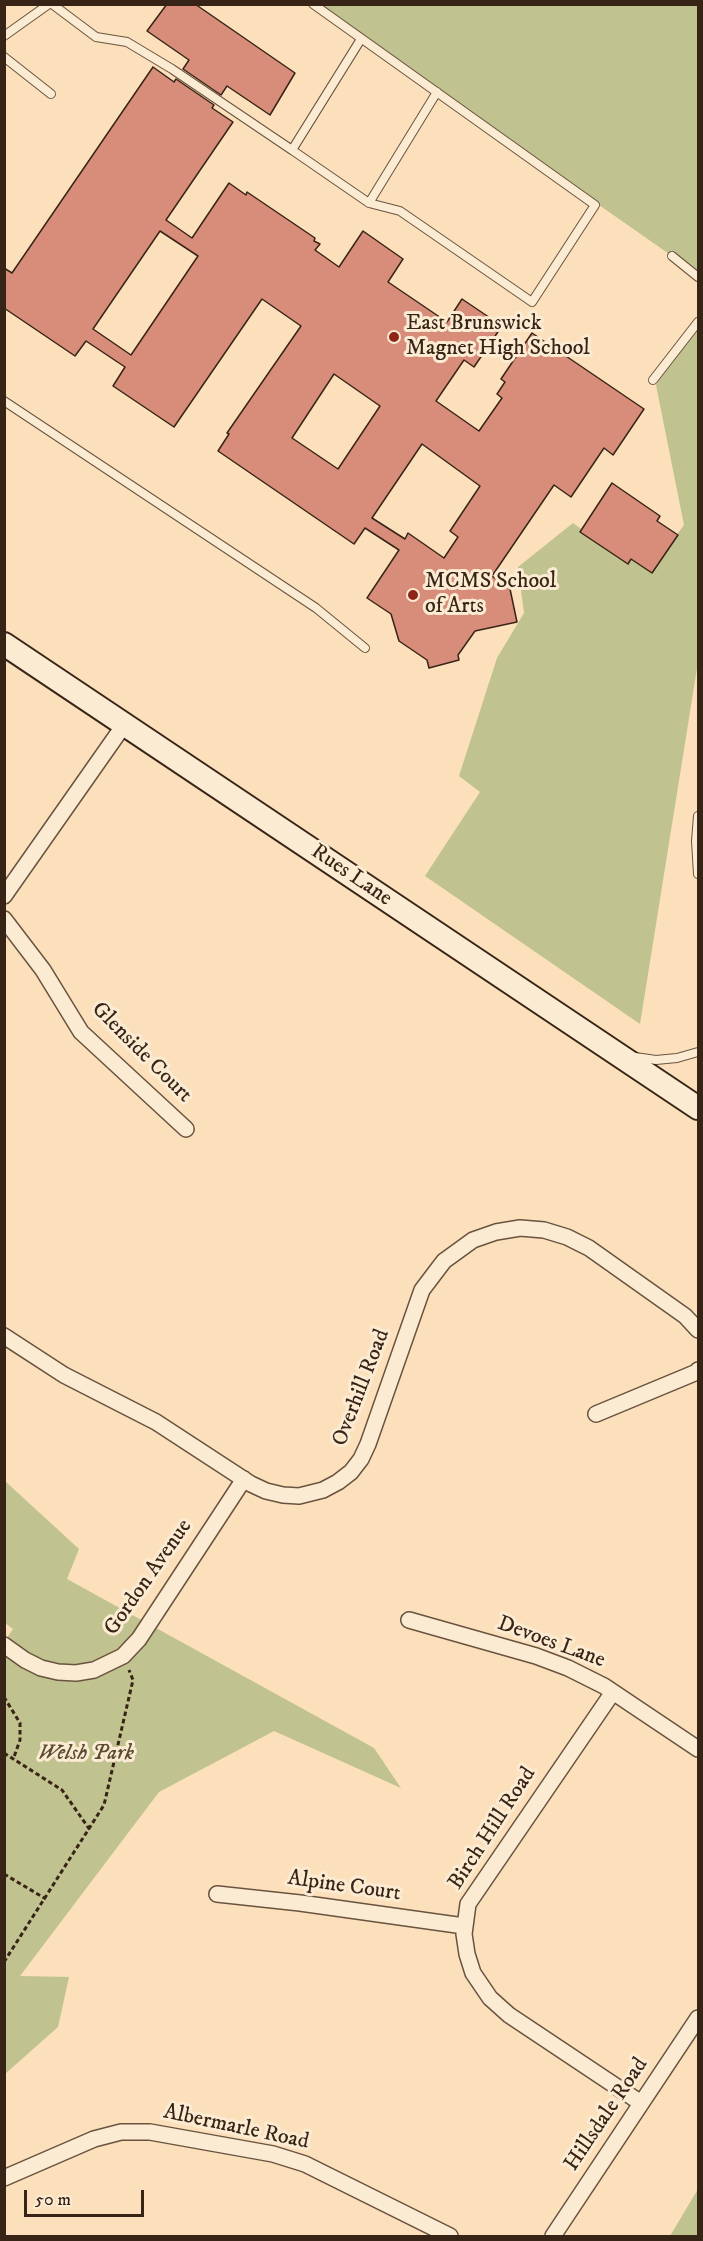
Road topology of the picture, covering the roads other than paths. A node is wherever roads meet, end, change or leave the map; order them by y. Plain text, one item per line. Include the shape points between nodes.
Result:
1 (50, 4) edge
2 (313, 4) edge
3 (4, 36) edge
4 (361, 39) junction
5 (4, 57) edge
6 (436, 92) junction
7 (51, 94) dead end
8 (292, 150) junction
9 (369, 203) junction
10 (672, 256) dead end
11 (699, 277) edge
12 (699, 322) edge
13 (653, 380) dead end
14 (4, 401) edge
15 (4, 644) edge
16 (365, 648) dead end
17 (124, 725) junction
18 (699, 816) edge
19 (699, 874) edge
20 (4, 896) edge
21 (4, 919) edge
22 (699, 1052) edge
23 (619, 1055) junction
24 (699, 1108) edge
25 (186, 1129) dead end
26 (699, 1330) edge
27 (4, 1336) edge
28 (699, 1370) edge
29 (596, 1414) dead end
30 (244, 1479) junction
31 (409, 1620) dead end
32 (4, 1645) edge
33 (612, 1692) junction
34 (699, 1749) edge
35 (217, 1894) dead end
36 (464, 1926) junction
37 (699, 2018) edge
38 (641, 2103) junction
39 (4, 2178) edge
40 (450, 2236) edge
41 (553, 2236) edge

1 - 3 lane
1 - 8 lane via 96,37 126,42 172,69
2 - 4 lane
4 - 6 lane
4 - 8 lane
5 - 7 lane
6 - 9 lane
6 - 9 lane via 595,205 532,302 399,211
8 - 9 lane
10 - 11 lane
12 - 13 lane
14 - 16 lane via 316,608
15 - 17 main road, Rues Lane
17 - 20 street
17 - 23 main road, Rues Lane
18 - 19 lane
21 - 25 street, Glenside Court via 44,970 81,1032
22 - 23 lane via 656,1060
23 - 24 main road, Rues Lane
26 - 30 street, Overhill Road via 589,1248 567,1237 520,1228 496,1232 453,1253 428,1280 368,1444 351,1472 323,1490 299,1496 266,1491
27 - 30 street, Overhill Road via 64,1375 156,1422
28 - 29 street
30 - 32 street, Gordon Avenue via 139,1640 123,1656 94,1670 58,1672 41,1668
31 - 33 street, Devoes Lane via 536,1656
33 - 34 street, Devoes Lane
33 - 36 street, Birch Hill Road via 468,1904
35 - 36 street, Alpine Court
36 - 38 street, Birch Hill Road via 466,1954 490,1998
37 - 38 street, Hillsdale Road
38 - 41 street, Hillsdale Road
39 - 40 street, Albermarle Road via 94,2139 150,2132 273,2154 305,2164

